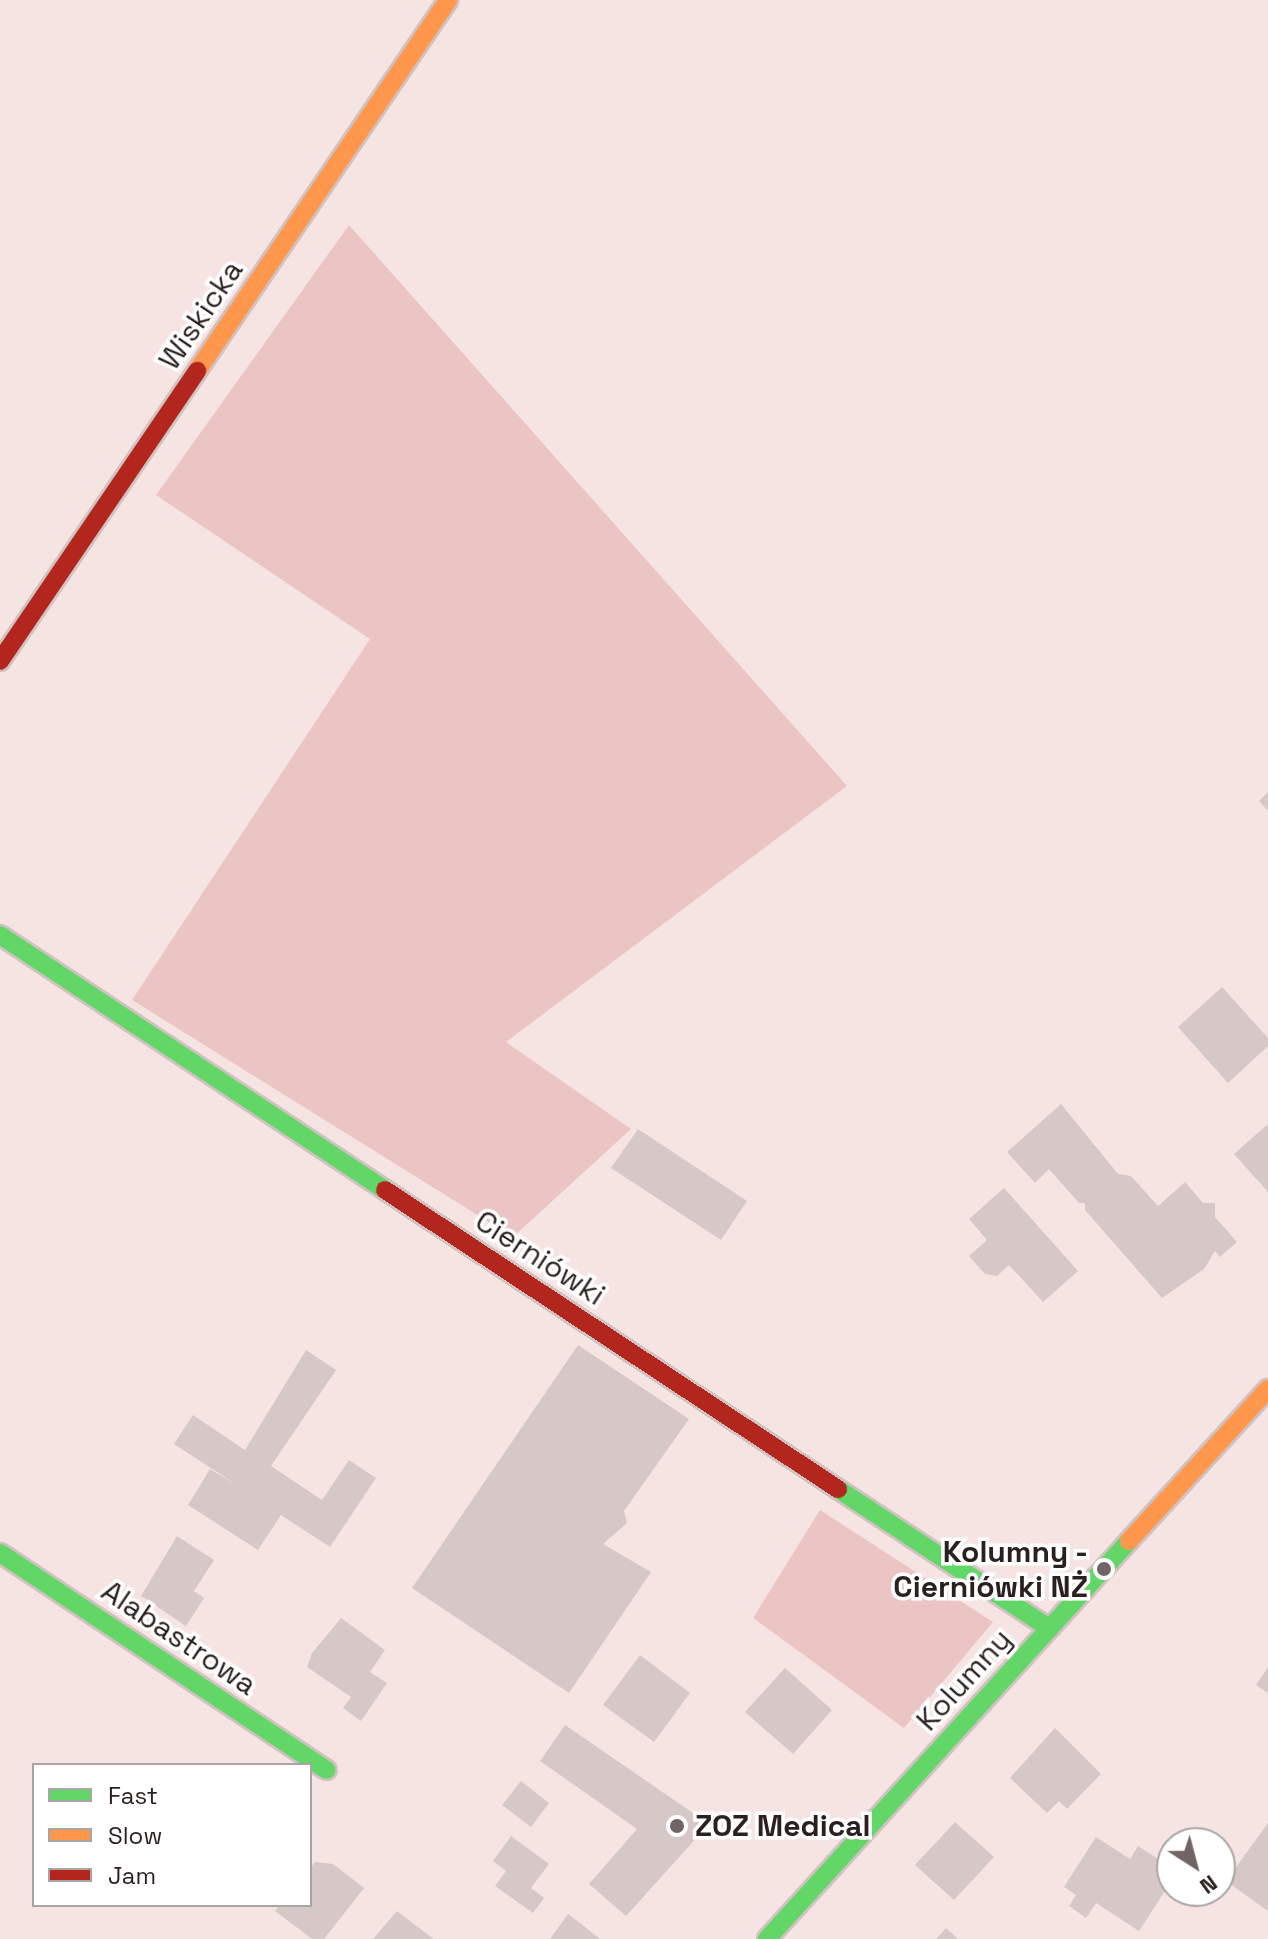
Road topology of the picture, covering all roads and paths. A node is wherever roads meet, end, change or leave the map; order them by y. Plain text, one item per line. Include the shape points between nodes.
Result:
1 (448, 0) edge
2 (0, 661) edge
3 (0, 935) edge
4 (1268, 1389) edge
5 (0, 1553) edge
6 (1049, 1628) junction
7 (327, 1770) dead end
8 (767, 1939) edge

1 - 2 street, Wiskicka
3 - 6 street, Cierniówki
4 - 6 street, Kolumny
5 - 7 street, Alabastrowa
6 - 8 street, Kolumny

